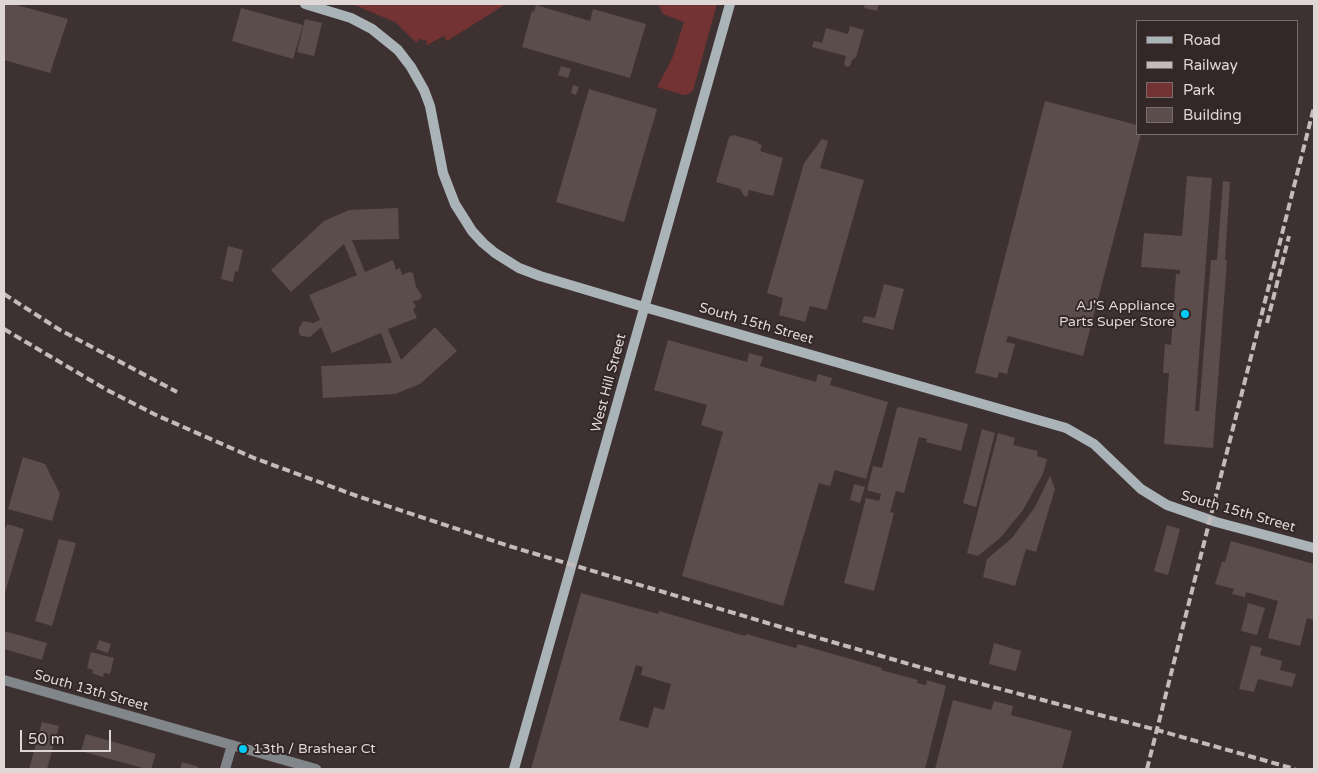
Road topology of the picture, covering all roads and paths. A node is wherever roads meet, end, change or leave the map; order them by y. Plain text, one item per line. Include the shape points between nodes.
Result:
1 (305, 4) edge
2 (730, 4) edge
3 (644, 307) junction
4 (1314, 548) edge
5 (4, 680) edge
6 (232, 745) junction
7 (225, 769) edge
8 (316, 769) edge
9 (514, 769) edge

1 - 3 street, South 15th Street via 351,18 372,29 398,50 410,65 430,106 448,189 463,218 483,243 519,268
2 - 3 street, West Hill Street
3 - 4 street, South 15th Street via 1066,428 1094,444 1141,489 1167,505 1216,522
3 - 9 street, West Hill Street
5 - 6 street, South 13th Street
6 - 7 street
6 - 8 street, South 13th Street

